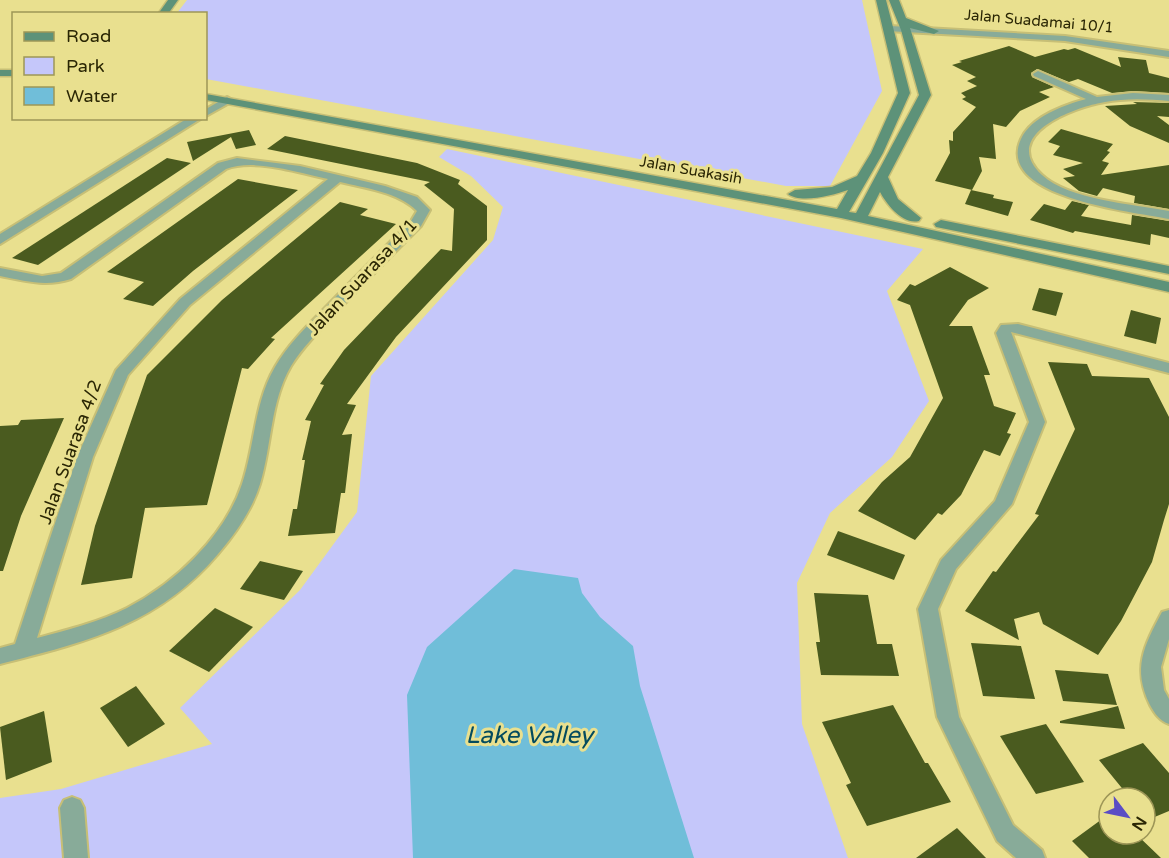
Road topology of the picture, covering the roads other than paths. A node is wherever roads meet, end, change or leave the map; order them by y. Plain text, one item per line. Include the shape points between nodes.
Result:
1 (881, 0) edge
2 (894, 0) edge
3 (890, 29) junction
4 (905, 30) junction
5 (934, 31) junction
6 (1169, 54) edge
7 (1038, 74) dead end
8 (207, 84) edge
9 (207, 97) edge
10 (1169, 98) edge
11 (227, 100) junction
12 (1096, 100) junction
13 (207, 112) edge
14 (194, 120) edge
15 (864, 176) junction
16 (882, 178) junction
17 (336, 179) junction
18 (795, 194) junction
19 (844, 209) junction
20 (863, 213) junction
21 (1169, 215) edge
22 (914, 218) junction
23 (0, 240) edge
24 (1169, 270) edge
25 (0, 272) edge
26 (1169, 287) edge
27 (1169, 368) edge
28 (1169, 618) edge
29 (23, 650) junction
30 (0, 656) edge
31 (1169, 716) edge
32 (72, 808) dead end
33 (76, 858) edge
34 (1033, 858) edge

1 - 3 main road
2 - 4 main road
3 - 4 street
3 - 15 main road via 904,93
4 - 5 main road via 915,36
4 - 5 main road via 910,25
4 - 16 main road via 925,94
5 - 6 street, Jalan Suadamai 10/1 via 1088,40
7 - 12 street
8 - 18 main road, Jalan Suakasih
9 - 11 main road, Jalan Suakasih
10 - 12 street
11 - 13 street
11 - 19 main road, Jalan Suakasih
12 - 21 street via 1054,114 1030,132 1023,144 1029,168 1060,191
14 - 23 street
15 - 18 main road via 843,190
15 - 19 main road
16 - 20 main road
16 - 22 main road via 894,206
17 - 25 street, Jalan Suarasa 4/1 via 232,162 66,276 47,280
17 - 29 street, Jalan Suarasa 4/2 via 185,302 121,373 85,457
17 - 29 street, Jalan Suarasa 4/1 via 397,194 424,210 284,364 273,386 251,485 234,523 175,586 135,613
18 - 19 main road, Jalan Suakasih
19 - 20 main road, Jalan Suakasih
20 - 22 main road, Jalan Suakasih
20 - 26 main road, Jalan Suakasih
22 - 24 main road, Jalan Suakasih
27 - 34 street via 1018,328 1006,328 1003,333 1037,422 1004,504 948,565 928,609 948,717 1005,833
28 - 31 street via 1154,646 1148,670 1159,703
29 - 30 street, Jalan Suarasa 4/1
32 - 33 street

